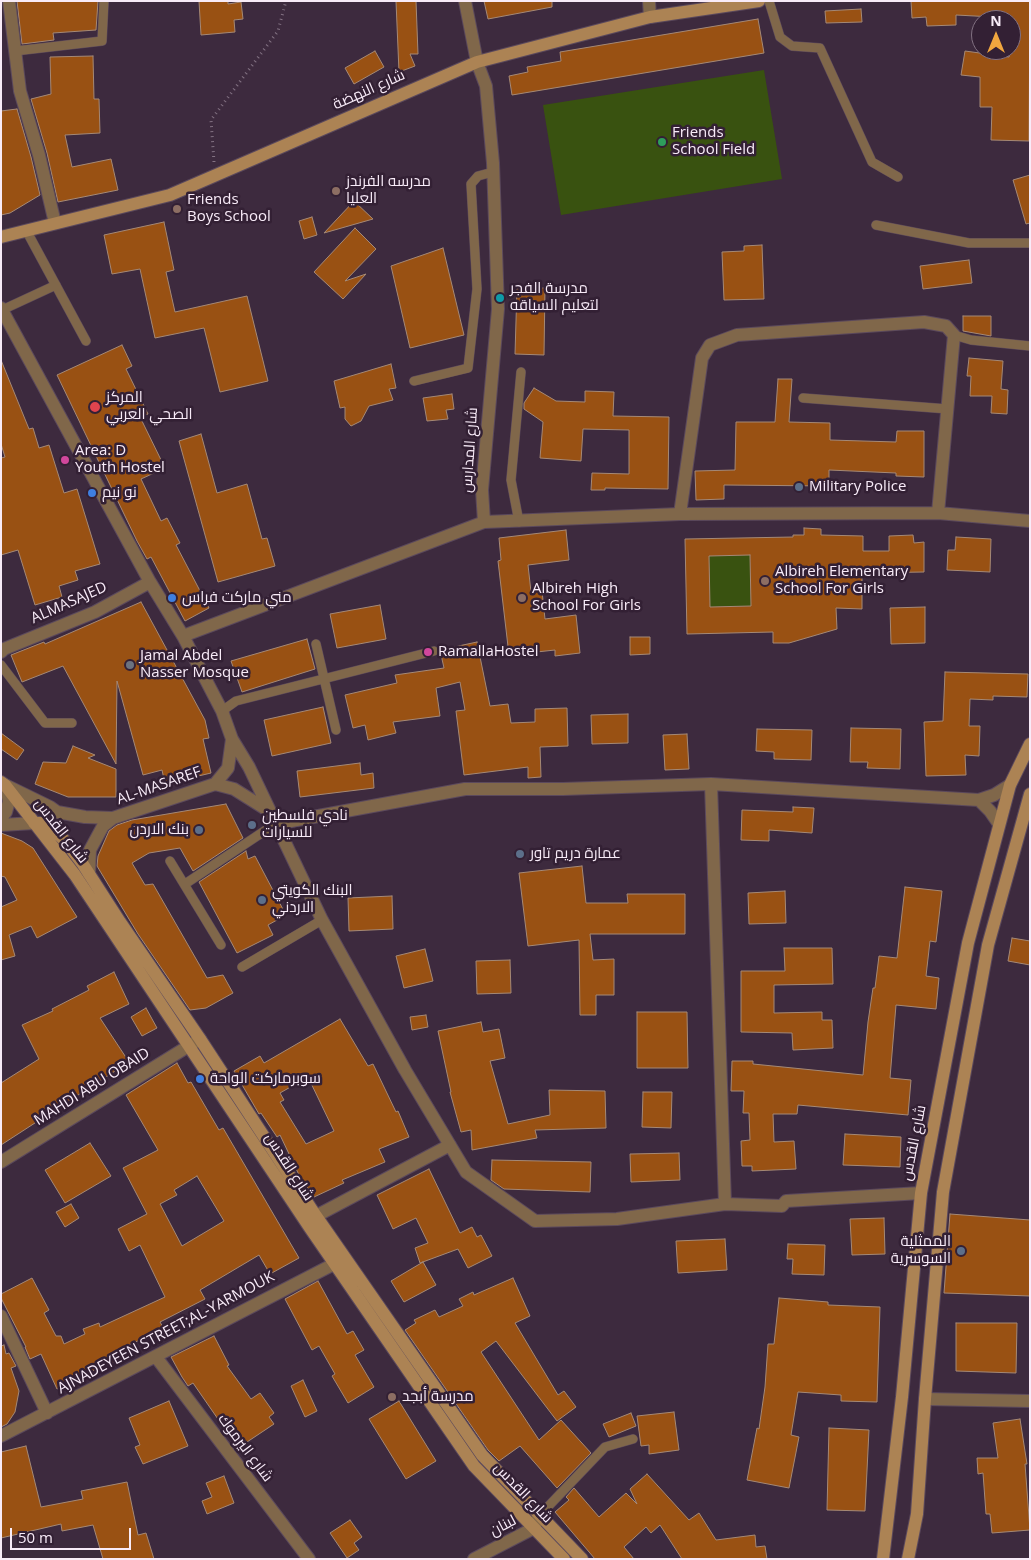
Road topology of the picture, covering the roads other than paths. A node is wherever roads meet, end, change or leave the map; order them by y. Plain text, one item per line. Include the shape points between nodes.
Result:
1 (9, 1) edge
2 (104, 1) edge
3 (465, 1) edge
4 (649, 1) edge
5 (759, 1) edge
6 (769, 1) edge
7 (650, 17) junction
8 (15, 51) junction
9 (477, 62) junction
10 (493, 172) junction
11 (898, 177) dead end
12 (55, 223) junction
13 (876, 225) dead end
14 (26, 230) junction
15 (1, 237) edge
16 (1030, 243) edge
17 (56, 285) junction
18 (2, 309) edge
19 (954, 335) junction
20 (86, 341) dead end
21 (1030, 346) edge
22 (521, 372) dead end
23 (414, 380) dead end
24 (803, 398) dead end
25 (948, 410) junction
26 (938, 513) junction
27 (680, 514) junction
28 (1030, 521) edge
29 (484, 522) junction
30 (518, 522) junction
31 (150, 582) junction
32 (183, 636) junction
33 (316, 644) dead end
34 (2, 649) edge
35 (434, 651) dead end
36 (1, 665) edge
37 (324, 679) junction
38 (222, 712) junction
39 (72, 723) dead end
40 (336, 730) dead end
41 (232, 738) junction
42 (1030, 744) edge
43 (3, 783) edge
44 (214, 784) junction
45 (711, 784) junction
46 (1010, 785) junction
47 (1030, 794) edge
48 (979, 800) junction
49 (269, 811) junction
50 (1, 818) edge
51 (113, 818) junction
52 (34, 823) junction
53 (275, 824) junction
54 (999, 824) junction
55 (1, 825) edge
56 (170, 861) dead end
57 (89, 874) junction
58 (185, 884) junction
59 (322, 920) junction
60 (221, 945) dead end
61 (242, 967) dead end
62 (195, 1042) junction
63 (450, 1145) junction
64 (1, 1162) edge
65 (943, 1192) junction
66 (921, 1194) junction
67 (725, 1204) junction
68 (313, 1222) junction
69 (338, 1259) junction
70 (1, 1316) edge
71 (156, 1357) junction
72 (925, 1399) junction
73 (1030, 1402) edge
74 (47, 1413) junction
75 (1, 1436) edge
76 (634, 1439) dead end
77 (540, 1515) junction
78 (534, 1528) junction
79 (309, 1559) edge
80 (474, 1559) edge
81 (564, 1559) edge
82 (582, 1559) edge
83 (883, 1559) edge
84 (908, 1559) edge

1 - 8 street
2 - 8 lane via 102,41
3 - 9 street, شارع المدارس
4 - 7 street
5 - 7 main road, شارع النهضة
6 - 11 lane via 780,37 792,46 820,48 872,162
7 - 9 main road, شارع النهضة
8 - 12 street via 20,91
9 - 10 street, شارع المدارس via 486,86
9 - 12 main road, شارع النهضة via 170,195
10 - 23 lane via 478,176 471,184 477,289 468,368
10 - 29 street, شارع المدارس via 498,309 482,490
12 - 14 main road, شارع النهضة
13 - 16 lane via 970,243
14 - 15 main road, شارع النهضة
14 - 17 lane
17 - 18 lane
17 - 20 lane
18 - 31 street, AL-MASAREF
19 - 21 lane via 971,340
19 - 25 street
19 - 27 street via 946,326 924,322 738,335 710,345 702,358
22 - 30 lane via 510,480
24 - 25 lane
25 - 26 street
26 - 27 street
26 - 28 street
27 - 30 street
29 - 30 street
29 - 32 street
31 - 32 street, AL-MASAREF
31 - 34 street, ALMASAJED via 95,612
32 - 38 street, AL-MASAREF
33 - 37 lane
35 - 37 lane
36 - 39 lane via 45,723
37 - 38 lane via 236,701
37 - 40 lane
38 - 41 street, AL-MASAREF
41 - 44 street, AL-MASAREF via 228,768
41 - 49 street, AL-MASAREF
42 - 46 main road, شارع القدس
43 - 50 street via 9,802
43 - 51 street via 57,812
43 - 52 main road, شارع القدس
44 - 49 street, AL-MASAREF via 234,789
44 - 51 street, AL-MASAREF
45 - 48 street
45 - 53 street via 465,789
45 - 67 street
46 - 48 street
46 - 54 main road, شارع القدس
47 - 65 main road via 988,944
48 - 54 street
49 - 53 street
51 - 57 street via 103,826 90,850
52 - 55 street
52 - 57 main road via 41,823 61,836
52 - 62 main road, شارع القدس
53 - 58 lane
53 - 59 street
54 - 66 main road, شارع القدس via 968,943
56 - 58 lane
57 - 62 main road
58 - 60 lane
59 - 61 lane
59 - 63 street
62 - 64 street, MAHDI ABU OBAID
62 - 68 main road
63 - 67 street via 466,1172 535,1221 617,1219
63 - 68 street
65 - 66 main road
65 - 72 main road
66 - 67 street via 786,1201 782,1206
66 - 83 main road, شارع القدس
68 - 69 main road
69 - 71 street, AJNADEYEEN STREET;AL-YARMOUK
69 - 77 main road via 482,1456
69 - 78 main road, شارع القدس via 474,1466
70 - 74 street
71 - 74 street, AJNADEYEEN STREET;AL-YARMOUK
71 - 79 street, شارع اليرموك
72 - 73 street
72 - 84 main road via 917,1514
74 - 75 street, AJNADEYEEN STREET;AL-YARMOUK
76 - 77 lane via 605,1448
77 - 78 street, لبنان
77 - 82 main road
78 - 80 street, لبنان
78 - 81 main road, شارع القدس

